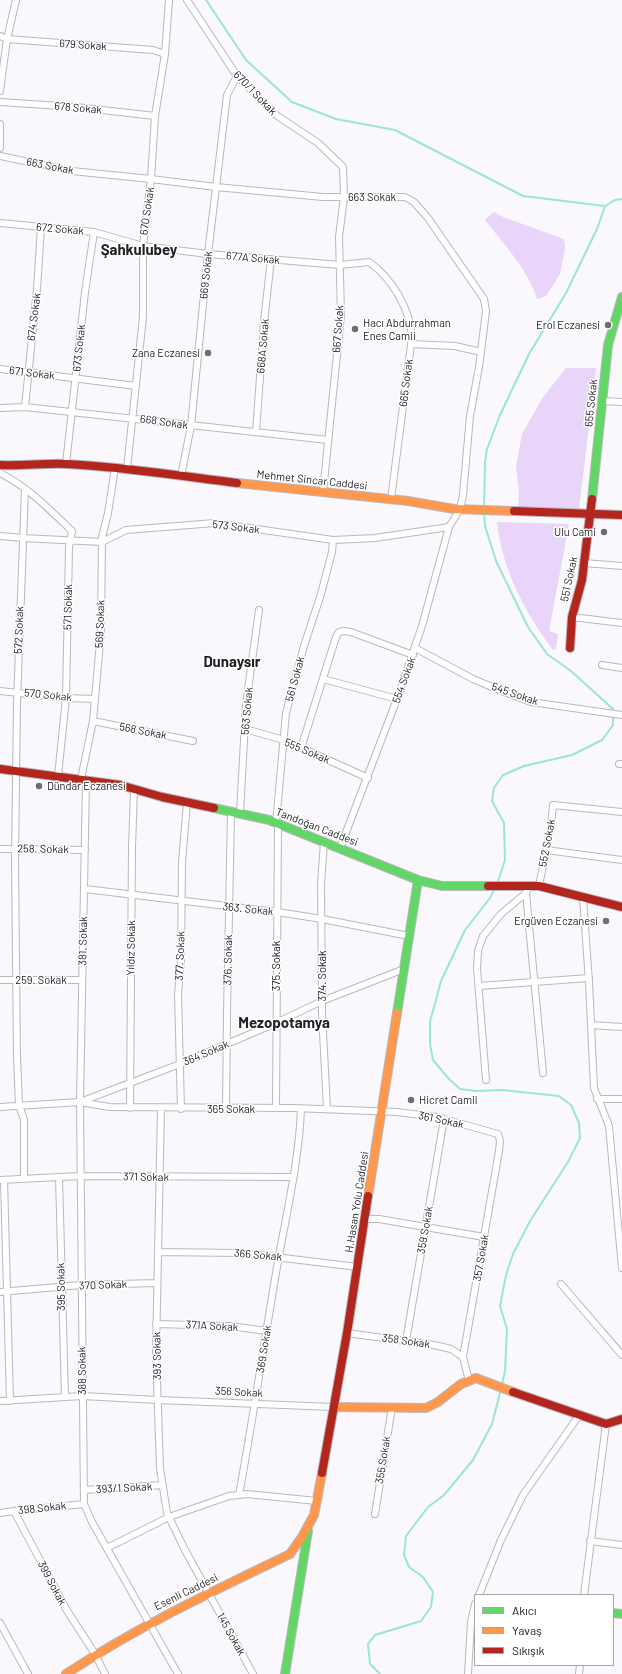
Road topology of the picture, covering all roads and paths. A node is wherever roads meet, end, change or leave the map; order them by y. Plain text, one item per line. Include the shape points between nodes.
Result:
1 (16, 0) edge
2 (169, 0) edge
3 (187, 0) edge
4 (0, 36) edge
5 (7, 39) junction
6 (165, 54) junction
7 (237, 76) junction
8 (0, 91) edge
9 (0, 102) edge
10 (155, 116) junction
11 (0, 124) edge
12 (0, 148) edge
13 (0, 156) edge
14 (343, 166) joint
15 (151, 179) junction
16 (216, 187) junction
17 (344, 197) junction
18 (0, 223) edge
19 (41, 227) junction
20 (94, 232) junction
21 (143, 246) junction
22 (208, 254) junction
23 (271, 259) junction
24 (340, 265) junction
25 (622, 297) edge
26 (411, 344) junction
27 (481, 352) junction
28 (0, 369) edge
29 (28, 374) junction
30 (76, 378) junction
31 (136, 386) junction
32 (602, 401) junction
33 (622, 402) edge
34 (25, 407) junction
35 (0, 408) edge
36 (72, 412) junction
37 (132, 418) junction
38 (191, 426) junction
39 (256, 432) junction
40 (328, 440) junction
41 (66, 464) junction
42 (0, 465) edge
43 (115, 468) junction
44 (127, 469) junction
45 (0, 474) edge
46 (181, 476) junction
47 (25, 489) junction
48 (323, 492) junction
49 (391, 499) junction
50 (460, 509) junction
51 (590, 513) junction
52 (622, 515) edge
53 (449, 527) junction
54 (0, 536) edge
55 (23, 538) junction
56 (70, 540) junction
57 (333, 540) junction
58 (102, 542) junction
59 (584, 563) junction
60 (622, 566) edge
61 (259, 610) dead end
62 (572, 617) junction
63 (622, 623) edge
64 (415, 648) junction
65 (570, 648) dead end
66 (413, 655) junction
67 (602, 665) dead end
68 (622, 668) edge
69 (323, 679) junction
70 (0, 691) edge
71 (18, 692) junction
72 (66, 698) junction
73 (95, 699) junction
74 (398, 699) junction
75 (622, 715) edge
76 (93, 721) junction
77 (245, 729) junction
78 (284, 740) junction
79 (193, 741) dead end
80 (301, 748) junction
81 (0, 769) edge
82 (16, 770) junction
83 (58, 776) junction
84 (368, 778) junction
85 (83, 779) junction
86 (134, 789) junction
87 (187, 803) junction
88 (231, 811) junction
89 (622, 812) edge
90 (240, 813) junction
91 (277, 823) junction
92 (324, 842) junction
93 (340, 848) junction
94 (0, 849) edge
95 (15, 849) junction
96 (85, 850) junction
97 (546, 850) junction
98 (622, 860) edge
99 (418, 880) junction
100 (539, 886) junction
101 (85, 889) junction
102 (528, 889) junction
103 (132, 894) junction
104 (582, 898) junction
105 (181, 901) junction
106 (229, 907) junction
107 (622, 907) edge
108 (277, 912) junction
109 (322, 919) junction
110 (410, 936) junction
111 (404, 969) junction
112 (589, 978) junction
113 (0, 980) edge
114 (16, 980) junction
115 (82, 980) junction
116 (534, 982) junction
117 (478, 986) junction
118 (322, 1001) junction
119 (276, 1023) junction
120 (591, 1025) junction
121 (622, 1027) edge
122 (226, 1044) junction
123 (180, 1064) junction
124 (543, 1073) dead end
125 (486, 1080) dead end
126 (130, 1082) junction
127 (598, 1099) junction
128 (622, 1099) edge
129 (80, 1102) junction
130 (19, 1105) junction
131 (0, 1106) edge
132 (130, 1108) junction
133 (276, 1108) junction
134 (301, 1108) junction
135 (161, 1109) junction
136 (181, 1109) junction
137 (226, 1109) junction
138 (327, 1109) junction
139 (383, 1111) junction
140 (444, 1119) junction
141 (498, 1134) joint
142 (80, 1176) junction
143 (59, 1177) junction
144 (160, 1177) junction
145 (293, 1177) junction
146 (24, 1179) junction
147 (2, 1180) edge
148 (615, 1185) junction
149 (622, 1185) edge
150 (365, 1219) junction
151 (426, 1227) junction
152 (484, 1237) junction
153 (621, 1245) edge
154 (158, 1252) junction
155 (279, 1256) junction
156 (358, 1267) junction
157 (622, 1268) edge
158 (158, 1283) junction
159 (561, 1284) dead end
160 (81, 1285) junction
161 (61, 1286) junction
162 (0, 1292) edge
163 (8, 1292) junction
164 (156, 1324) junction
165 (267, 1330) junction
166 (347, 1334) junction
167 (406, 1341) junction
168 (622, 1355) edge
169 (462, 1357) junction
170 (468, 1380) junction
171 (82, 1396) junction
172 (65, 1397) junction
173 (10, 1400) junction
174 (158, 1400) junction
175 (0, 1401) edge
176 (256, 1404) junction
177 (333, 1407) junction
178 (392, 1407) junction
179 (580, 1414) junction
180 (622, 1419) edge
181 (606, 1424) junction
182 (163, 1485) junction
183 (84, 1490) junction
184 (239, 1495) junction
185 (316, 1501) junction
186 (84, 1504) junction
187 (14, 1510) junction
188 (0, 1513) edge
189 (375, 1514) dead end
190 (169, 1517) junction
191 (309, 1525) junction
192 (590, 1541) junction
193 (622, 1545) edge
194 (107, 1548) junction
195 (209, 1593) junction
196 (479, 1594) edge
197 (584, 1594) edge
198 (474, 1608) edge
199 (0, 1623) edge
200 (149, 1623) junction
201 (95, 1654) junction
202 (28, 1674) edge
203 (66, 1674) edge
204 (105, 1674) edge
205 (178, 1674) edge
206 (253, 1674) edge
207 (285, 1674) edge
208 (468, 1674) edge

1 - 5 street
2 - 6 street, 670 Sokak
3 - 7 street, 670/1 Sokak
4 - 5 street, 679 Sokak
5 - 6 street, 679 Sokak via 154,50
5 - 8 street
6 - 10 street, 670 Sokak
7 - 14 street, 670/1 Sokak via 276,115 318,143
7 - 16 street, 669 Sokak via 227,95
9 - 10 street, 678 Sokak
10 - 15 street, 670 Sokak
11 - 12 street
13 - 15 street, 663 Sokak via 72,171
14 - 17 street, 667 Sokak
15 - 16 street, 663 Sokak
15 - 21 street, 670 Sokak
16 - 17 street, 663 Sokak
16 - 22 street, 669 Sokak
17 - 24 street, 667 Sokak via 339,238
17 - 27 street, 663 Sokak via 405,197 414,202 484,299 486,311
18 - 19 street, 672 Sokak
19 - 20 street, 672 Sokak
19 - 29 street, 674 Sokak
20 - 21 street, 672 Sokak
20 - 30 street, 673 Sokak
21 - 22 street, 677A Sokak
21 - 31 street, 670 Sokak via 143,317
22 - 23 street, 677A Sokak
22 - 38 street, 669 Sokak
23 - 24 street, 677A Sokak
23 - 39 street, 668A Sokak
24 - 26 street, 665 Sokak via 369,262 381,271 411,322
24 - 40 street, 667 Sokak via 341,315
25 - 32 street, 655 Sokak via 608,345
26 - 27 street via 455,346
26 - 49 street, 665 Sokak
27 - 50 street, 663 Sokak via 470,416
28 - 29 street, 671 Sokak
29 - 30 street, 671 Sokak
29 - 34 street, 674 Sokak
30 - 31 street, 671 Sokak
30 - 36 street, 673 Sokak
31 - 37 street, 670 Sokak
32 - 33 street
32 - 51 street, 655 Sokak
34 - 35 street, 668 Sokak
34 - 36 street, 668 Sokak
36 - 37 street, 668 Sokak
36 - 41 street, 673 Sokak
37 - 38 street, 668 Sokak
37 - 44 street, 670 Sokak
38 - 39 street, 668 Sokak
38 - 46 street, 669 Sokak
39 - 40 street, 668 Sokak
40 - 48 street, 667 Sokak
41 - 42 street, Mehmet Sincar Caddesi
41 - 43 street, Mehmet Sincar Caddesi
43 - 44 street, Mehmet Sincar Caddesi
43 - 58 street, 569 Sokak
44 - 46 street, Mehmet Sincar Caddesi
45 - 47 street, 571 Sokak
46 - 48 street, Mehmet Sincar Caddesi
47 - 55 street, 572 Sokak
47 - 56 street, 571 Sokak via 72,532
48 - 49 street, Mehmet Sincar Caddesi
49 - 50 street, Mehmet Sincar Caddesi
50 - 51 street, Mehmet Sincar Caddesi
50 - 53 street, 554 Sokak
51 - 52 street, Mehmet Sincar Caddesi
51 - 59 street, 551 Sokak
53 - 57 street, 573 Sokak via 376,538
53 - 64 street, 554 Sokak
54 - 55 street
55 - 56 street
55 - 71 street, 572 Sokak
56 - 58 street
56 - 72 street, 571 Sokak
57 - 58 street, 573 Sokak via 214,524 126,530
57 - 78 street, 561 Sokak via 321,594 286,713
58 - 73 street, 569 Sokak via 101,631
59 - 60 street
59 - 62 street, 551 Sokak
61 - 77 street, 563 Sokak
62 - 63 street
62 - 65 street, 551 Sokak
64 - 66 street, 554 Sokak
64 - 75 street, 545 Sokak via 473,679 531,702
66 - 69 street via 344,631 339,632
66 - 74 street, 554 Sokak
67 - 68 street
69 - 74 street
69 - 80 street
70 - 71 street, 570 Sokak
71 - 72 street, 570 Sokak
71 - 82 street, 572 Sokak
72 - 73 street, 570 Sokak
72 - 83 street, 571 Sokak
73 - 76 street, 569 Sokak
74 - 84 street, 554 Sokak
76 - 79 street, 568 Sokak
76 - 85 street, 569 Sokak
77 - 78 street, 555 Sokak
77 - 90 street, 563 Sokak
78 - 80 street, 555 Sokak
78 - 91 street, 561 Sokak
80 - 84 street, 555 Sokak
81 - 82 street, Tandoğan Caddesi
82 - 83 street, Tandoğan Caddesi
82 - 95 street, 572 Sokak
83 - 85 street, Tandoğan Caddesi
84 - 93 street, 554 Sokak
85 - 86 street, Tandoğan Caddesi
85 - 96 street, 381. Sokak
86 - 87 street, Tandoğan Caddesi
86 - 103 street, Yıldız Sokak
87 - 88 street, Tandoğan Caddesi
87 - 105 street, 377. Sokak
88 - 90 street, Tandoğan Caddesi
88 - 106 street, 376. Sokak
89 - 97 street, 552 Sokak via 553,805
90 - 91 street, Tandoğan Caddesi
91 - 92 street, Tandoğan Caddesi
91 - 108 street, 375. Sokak
92 - 93 street, Tandoğan Caddesi
92 - 109 street, 374. Sokak
93 - 99 street, Tandoğan Caddesi
94 - 95 street, 258. Sokak
95 - 96 street, 258. Sokak
95 - 114 street, 572 Sokak
96 - 101 street, 381. Sokak
97 - 98 street
97 - 100 street, 552 Sokak
99 - 102 street, Tandoğan Caddesi via 442,886 514,886
99 - 110 street, H.Hasan Yolu Caddesi
100 - 102 street, Tandoğan Caddesi
100 - 104 street, Tandoğan Caddesi
101 - 103 street, 363. Sokak
101 - 115 street, 381. Sokak
102 - 116 street
102 - 117 street via 484,936 478,951
103 - 105 street, 363. Sokak
103 - 126 street, Yıldız Sokak
104 - 107 street, Tandoğan Caddesi
104 - 112 street
105 - 106 street, 363. Sokak
105 - 123 street, 377. Sokak via 178,994
106 - 108 street, 363. Sokak
106 - 122 street, 376. Sokak
108 - 109 street, 363. Sokak
108 - 119 street, 375. Sokak
109 - 110 street, 363. Sokak
109 - 118 street, 374. Sokak
110 - 111 street, H.Hasan Yolu Caddesi
111 - 118 street, 364 Sokak
111 - 139 street, H.Hasan Yolu Caddesi
112 - 116 street
112 - 120 street
113 - 114 street, 259. Sokak
114 - 115 street, 259. Sokak
114 - 130 street, 572 Sokak
115 - 129 street, 381. Sokak
116 - 117 street
116 - 124 street
117 - 125 street
118 - 119 street, 364 Sokak
118 - 138 street, 374. Sokak
119 - 122 street, 364 Sokak
119 - 133 street, 375. Sokak
120 - 121 street
120 - 127 street via 594,1088
122 - 123 street, 364 Sokak
122 - 137 street, 376. Sokak
123 - 126 street, 364 Sokak
123 - 136 street, 377. Sokak
126 - 129 street, 364 Sokak
126 - 132 street, Yıldız Sokak
127 - 128 street
127 - 148 street via 609,1126
129 - 130 street, 364 Sokak
129 - 132 street, 365 Sokak
129 - 142 street, 388 Sokak
130 - 131 street, 364 Sokak
130 - 146 street, 572 Sokak via 24,1120
132 - 135 street, 365 Sokak
133 - 134 street, 365 Sokak
133 - 137 street, 365 Sokak
134 - 138 street, 365 Sokak
134 - 145 street, 369 Sokak
135 - 136 street, 365 Sokak
135 - 144 street, 393 Sokak
136 - 137 street, 365 Sokak
138 - 139 street, 365 Sokak
139 - 140 street, 361 Sokak
139 - 150 street, H.Hasan Yolu Caddesi
140 - 141 street, 361 Sokak
140 - 151 street, 359 Sokak
141 - 152 street, 357 Sokak via 499,1151
142 - 143 street, 371 Sokak
142 - 144 street, 371 Sokak
142 - 160 street, 388 Sokak
143 - 146 street, 371 Sokak
143 - 161 street, 395 Sokak
144 - 145 street, 371 Sokak
144 - 154 street, 393 Sokak
145 - 155 street, 369 Sokak
146 - 147 street, 371 Sokak
147 - 163 street
148 - 149 street
148 - 153 street
150 - 151 street
150 - 156 street, H.Hasan Yolu Caddesi
151 - 152 street
151 - 167 street, 359 Sokak
152 - 169 street, 357 Sokak
153 - 157 street
154 - 155 street, 366 Sokak via 235,1252
154 - 158 street, 393 Sokak
155 - 156 street, 366 Sokak
155 - 165 street, 369 Sokak
156 - 166 street, H.Hasan Yolu Caddesi
158 - 160 street, 370 Sokak
158 - 164 street, 393 Sokak
159 - 168 street
160 - 161 street, 370 Sokak
160 - 171 street, 388 Sokak
161 - 163 street, 370 Sokak
161 - 172 street, 395 Sokak
162 - 163 street, 370 Sokak
163 - 173 street
164 - 165 street, 371A Sokak
164 - 174 street, 393 Sokak
165 - 176 street, 369 Sokak
166 - 167 street, 358 Sokak
166 - 177 street, H.Hasan Yolu Caddesi
167 - 169 street, 358 Sokak via 451,1349
169 - 170 street, 357 Sokak
170 - 178 street, 356 Sokak via 426,1408
170 - 179 street via 476,1378
171 - 172 street, 356 Sokak
171 - 174 street, 356 Sokak
171 - 183 street, 388 Sokak
172 - 173 street, 356 Sokak
173 - 175 street, 356 Sokak
174 - 176 street, 356 Sokak
174 - 182 street, 393 Sokak
176 - 177 street, 356 Sokak
176 - 184 street, 369 Sokak
177 - 178 street, 356 Sokak
177 - 185 street, H.Hasan Yolu Caddesi
178 - 189 street, 355 Sokak
179 - 181 street
179 - 196 street via 523,1495
180 - 181 street
181 - 192 street
182 - 183 street, 393/1 Sokak
182 - 190 street, 393 Sokak
183 - 186 street, 388 Sokak
184 - 185 street
184 - 190 street via 229,1496
185 - 191 street, H.Hasan Yolu Caddesi
186 - 187 street, 398 Sokak
186 - 194 street, 388 Sokak
187 - 188 street, 398 Sokak
187 - 201 street, 399 Sokak via 66,1609
190 - 194 street
190 - 195 street, 393 Sokak
191 - 195 street, Esenli Caddesi via 290,1554
191 - 207 street
192 - 193 street
192 - 197 street
194 - 200 street, 388 Sokak
195 - 200 street, Esenli Caddesi
195 - 206 street, 145 Sokak
198 - 208 street
199 - 202 street
200 - 201 street, Esenli Caddesi
200 - 205 street, 388 Sokak
201 - 203 street, Esenli Caddesi
201 - 204 street, 399 Sokak

